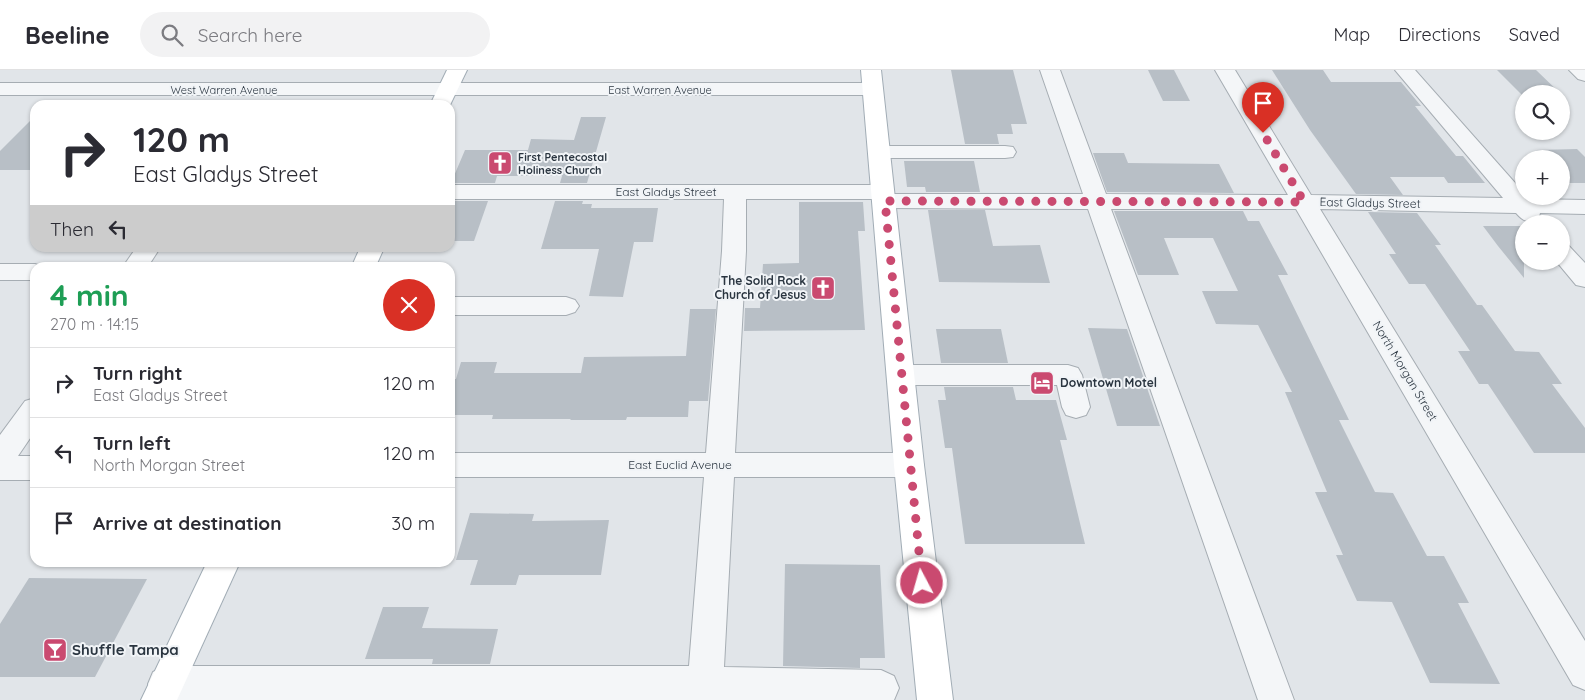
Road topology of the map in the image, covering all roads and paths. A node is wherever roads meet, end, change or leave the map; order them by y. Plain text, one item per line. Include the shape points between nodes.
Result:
1 (37, 70) edge
2 (457, 70) edge
3 (761, 70) edge
4 (1050, 70) edge
5 (1225, 70) edge
6 (1405, 70) edge
7 (1579, 70) edge
8 (1585, 76) edge
9 (872, 80) edge
10 (8, 89) edge
11 (759, 90) junction
12 (444, 97) edge
13 (0, 105) edge
14 (879, 152) junction
15 (1004, 152) dead end
16 (455, 192) edge
17 (735, 192) junction
18 (884, 197) junction
19 (1098, 202) junction
20 (1304, 202) junction
21 (1522, 206) junction
22 (1585, 206) edge
23 (1530, 215) edge
24 (1570, 262) edge
25 (0, 272) edge
26 (30, 272) edge
27 (1585, 280) edge
28 (455, 306) edge
29 (566, 306) dead end
30 (901, 375) junction
31 (1076, 407) dead end
32 (30, 416) edge
33 (0, 458) edge
34 (455, 465) edge
35 (720, 466) junction
36 (909, 466) junction
37 (0, 468) edge
38 (30, 468) edge
39 (222, 567) edge
40 (1585, 673) edge
41 (881, 688) dead end
42 (163, 692) edge
43 (705, 692) edge
44 (935, 700) edge
45 (1276, 700) edge

1 - 10 street
2 - 12 main road
3 - 11 street
4 - 19 street
5 - 20 street, North Morgan Street
6 - 21 street
7 - 8 street
9 - 11 street, East Warren Avenue
9 - 14 main road
10 - 12 street, West Warren Avenue
10 - 13 street
11 - 12 street, East Warren Avenue
14 - 15 street
14 - 18 main road
16 - 17 street, East Gladys Street
17 - 18 street, East Gladys Street
17 - 35 street
18 - 19 street, East Gladys Street
18 - 30 main road
19 - 20 street, East Gladys Street
19 - 45 street
20 - 21 street, East Gladys Street
20 - 40 street, North Morgan Street
21 - 22 street, East Gladys Street
21 - 23 street
24 - 27 street
25 - 26 street
28 - 29 street
30 - 31 street via 1068,375
30 - 36 main road
32 - 33 street
34 - 35 street, East Euclid Avenue
35 - 36 street, East Euclid Avenue
35 - 43 street
36 - 44 main road
37 - 38 street
39 - 42 main road
41 - 43 street
42 - 43 street

